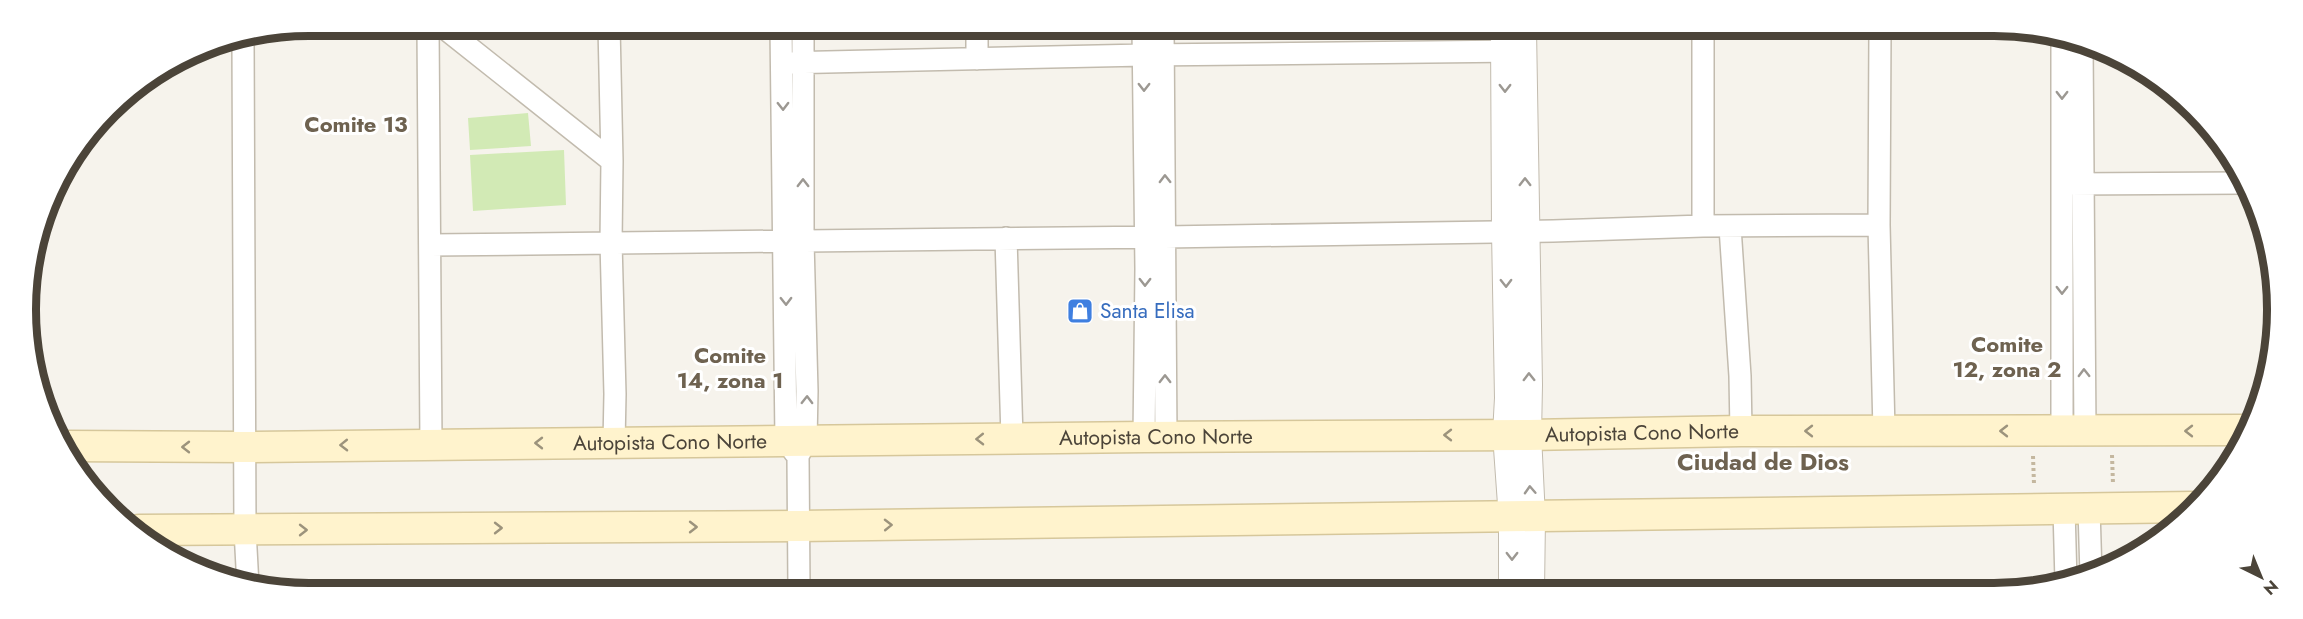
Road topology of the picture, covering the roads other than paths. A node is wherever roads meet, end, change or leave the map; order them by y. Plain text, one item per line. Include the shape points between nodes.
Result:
1 (429, 36) edge
2 (455, 36) edge
3 (609, 36) edge
4 (784, 36) edge
5 (800, 36) edge
6 (977, 36) edge
7 (1146, 36) edge
8 (1160, 36) edge
9 (1703, 36) edge
10 (1880, 36) edge
11 (1514, 40) edge
12 (243, 44) edge
13 (2062, 45) edge
14 (2082, 51) edge
15 (1154, 55) junction
16 (977, 59) junction
17 (793, 62) junction
18 (612, 161) junction
19 (2236, 183) edge
20 (2061, 184) junction
21 (2083, 184) junction
22 (1880, 225) junction
23 (1703, 226) junction
24 (1730, 227) junction
25 (1515, 230) junction
26 (1006, 237) junction
27 (1155, 237) junction
28 (794, 241) junction
29 (611, 242) junction
30 (430, 245) junction
31 (2239, 430) edge
32 (1741, 431) junction
33 (1884, 431) junction
34 (2086, 431) junction
35 (1517, 435) junction
36 (1155, 437) junction
37 (1012, 438) junction
38 (614, 443) junction
39 (431, 444) junction
40 (73, 446) edge
41 (797, 446) junction
42 (245, 447) junction
43 (2182, 507) edge
44 (2076, 509) junction
45 (1522, 518) junction
46 (798, 526) junction
47 (148, 530) edge
48 (245, 530) junction
49 (2089, 565) edge
50 (2067, 573) edge
51 (247, 576) edge
52 (799, 583) edge
53 (1513, 583) edge
54 (1530, 583) edge

1 - 30 street
2 - 18 street
3 - 18 street
4 - 17 street
5 - 17 street
6 - 16 street
7 - 15 street
8 - 15 street
9 - 23 street
10 - 22 street
11 - 15 street
11 - 25 street
12 - 42 street
13 -> 20 street
14 - 21 street
15 - 16 street
15 - 27 street
16 - 17 street
17 - 28 street
18 - 29 street
19 - 21 street
20 - 21 street
20 -> 34 street
34 -> 21 street
22 - 24 street
22 - 33 street
23 - 24 street
23 - 25 street
24 - 32 street
25 - 27 street
25 - 35 street via 1508,398
26 - 27 street
26 - 28 street
26 - 37 street
27 - 36 street
28 - 29 street
28 - 41 street
29 - 30 street
29 - 38 street
30 - 39 street
31 -> 34 main road, Autopista Cono Norte
33 -> 32 main road, Autopista Cono Norte
32 - 35 main road, Autopista Cono Norte
34 -> 33 main road, Autopista Cono Norte
35 -> 36 main road, Autopista Cono Norte
35 - 45 street
36 - 37 main road, Autopista Cono Norte
37 -> 41 main road, Autopista Cono Norte
38 -> 39 main road, Autopista Cono Norte
38 - 41 main road, Autopista Cono Norte
39 -> 42 main road, Autopista Cono Norte
42 -> 40 main road, Autopista Cono Norte
41 - 46 street
42 - 48 street
43 - 44 main road
44 - 45 main road
44 - 49 street
44 - 50 street
46 -> 45 main road
45 -> 53 street
45 - 54 street
48 -> 46 main road
46 - 52 street
47 - 48 main road
48 - 51 street

